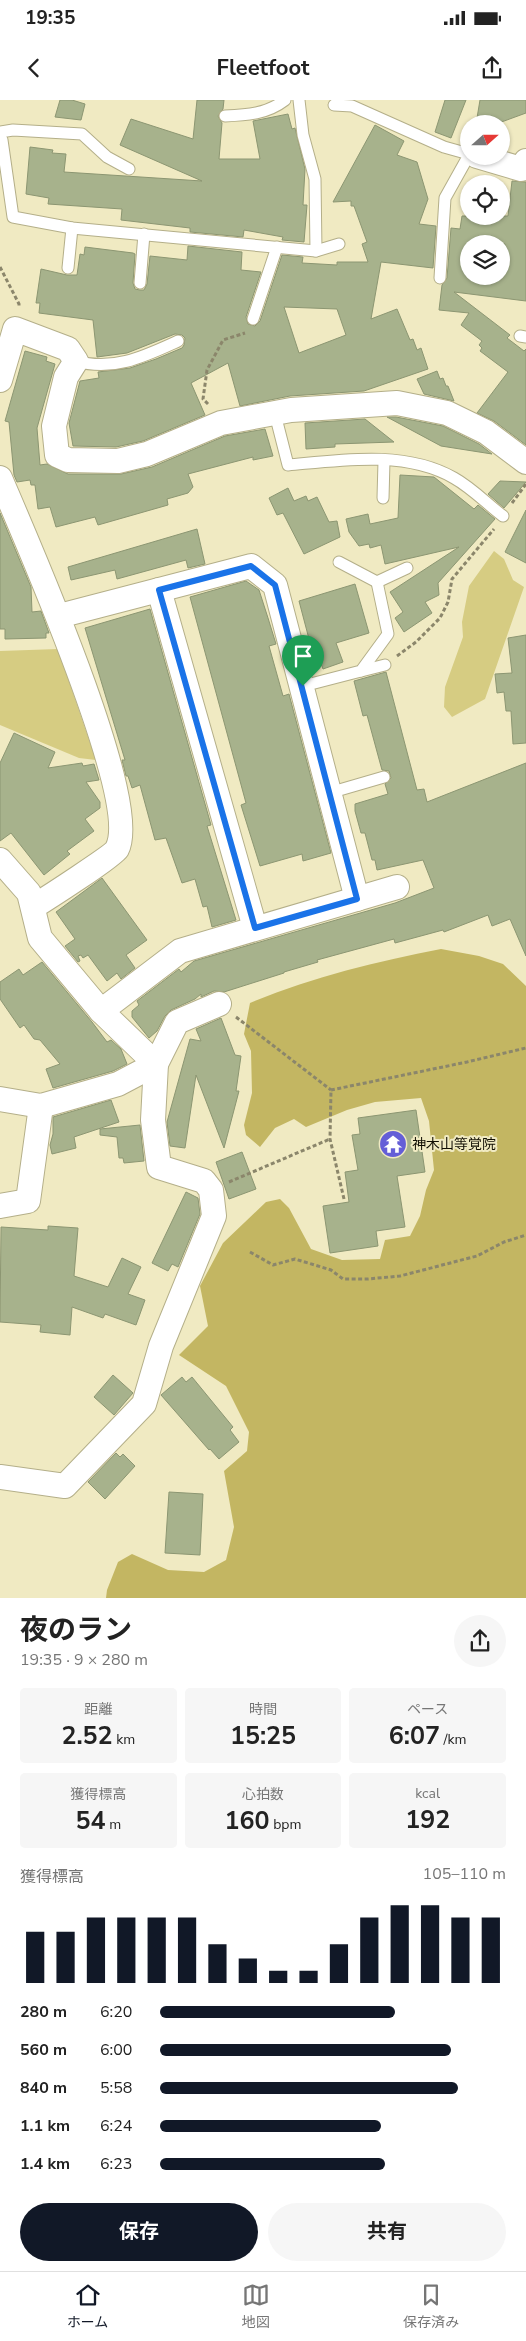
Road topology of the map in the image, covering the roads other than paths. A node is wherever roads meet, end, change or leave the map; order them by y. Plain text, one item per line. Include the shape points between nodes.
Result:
1 (284, 100) edge
2 (299, 100) edge
3 (334, 105) dead end
4 (225, 116) dead end
5 (0, 132) edge
6 (0, 137) edge
7 (460, 152) edge
8 (510, 164) edge
9 (463, 165) edge
10 (524, 167) edge
11 (129, 169) dead end
12 (72, 228) junction
13 (144, 234) junction
14 (339, 244) dead end
15 (277, 247) junction
16 (316, 251) junction
17 (68, 268) dead end
18 (440, 278) dead end
19 (140, 283) dead end
20 (253, 319) road end
21 (178, 341) dead end
22 (76, 361) junction
23 (0, 380) edge
24 (276, 414) junction
25 (384, 461) junction
26 (526, 462) edge
27 (0, 478) edge
28 (383, 498) dead end
29 (503, 516) road end
30 (340, 562) dead end
31 (407, 568) dead end
32 (377, 582) junction
33 (159, 590) junction
34 (58, 616) junction
35 (385, 665) road end
36 (361, 672) junction
37 (303, 686) junction
38 (384, 777) dead end
39 (329, 793) junction
40 (0, 860) edge
41 (397, 887) dead end
42 (357, 899) junction
43 (33, 907) junction
44 (255, 928) junction
45 (219, 1004) road end
46 (100, 1011) junction
47 (156, 1064) junction
48 (0, 1099) edge
49 (41, 1106) junction
50 (0, 1206) edge
51 (0, 1477) edge

1 - 4 lane via 273,110
2 - 16 lane via 302,135 315,179
3 - 7 lane via 352,106
5 - 11 lane via 82,134 107,157
6 - 12 lane via 13,217
8 - 10 street
9 - 18 lane via 445,198
12 - 13 lane
12 - 17 lane
13 - 15 lane
13 - 19 lane
14 - 16 lane
15 - 16 lane
15 - 20 lane
21 - 22 lane via 135,360 92,366
22 - 23 street via 68,350 15,329
22 - 24 street via 66,377 54,426 57,455 68,460 118,461 147,454 221,423
24 - 25 lane via 288,465 352,459
24 - 26 street via 291,410 397,403 447,413 486,432
25 - 28 lane
25 - 29 lane via 416,463 454,478
27 - 34 street
30 - 32 lane
31 - 32 lane
32 - 36 lane via 388,634
33 - 34 street
33 - 37 street via 251,566 275,585
33 - 44 street
34 - 43 street via 114,777 122,833 116,851
35 - 36 lane
36 - 37 lane
37 - 39 street
38 - 39 lane
39 - 42 street
40 - 43 street via 29,893
41 - 42 street
42 - 44 street
43 - 46 street via 40,938
44 - 46 street via 180,951
45 - 47 street via 177,1022
46 - 47 street
47 - 49 street via 118,1084
47 - 51 street via 154,1120 158,1167 204,1181 211,1190 214,1216 161,1346 144,1404 65,1486
48 - 49 street
49 - 50 street via 28,1200

